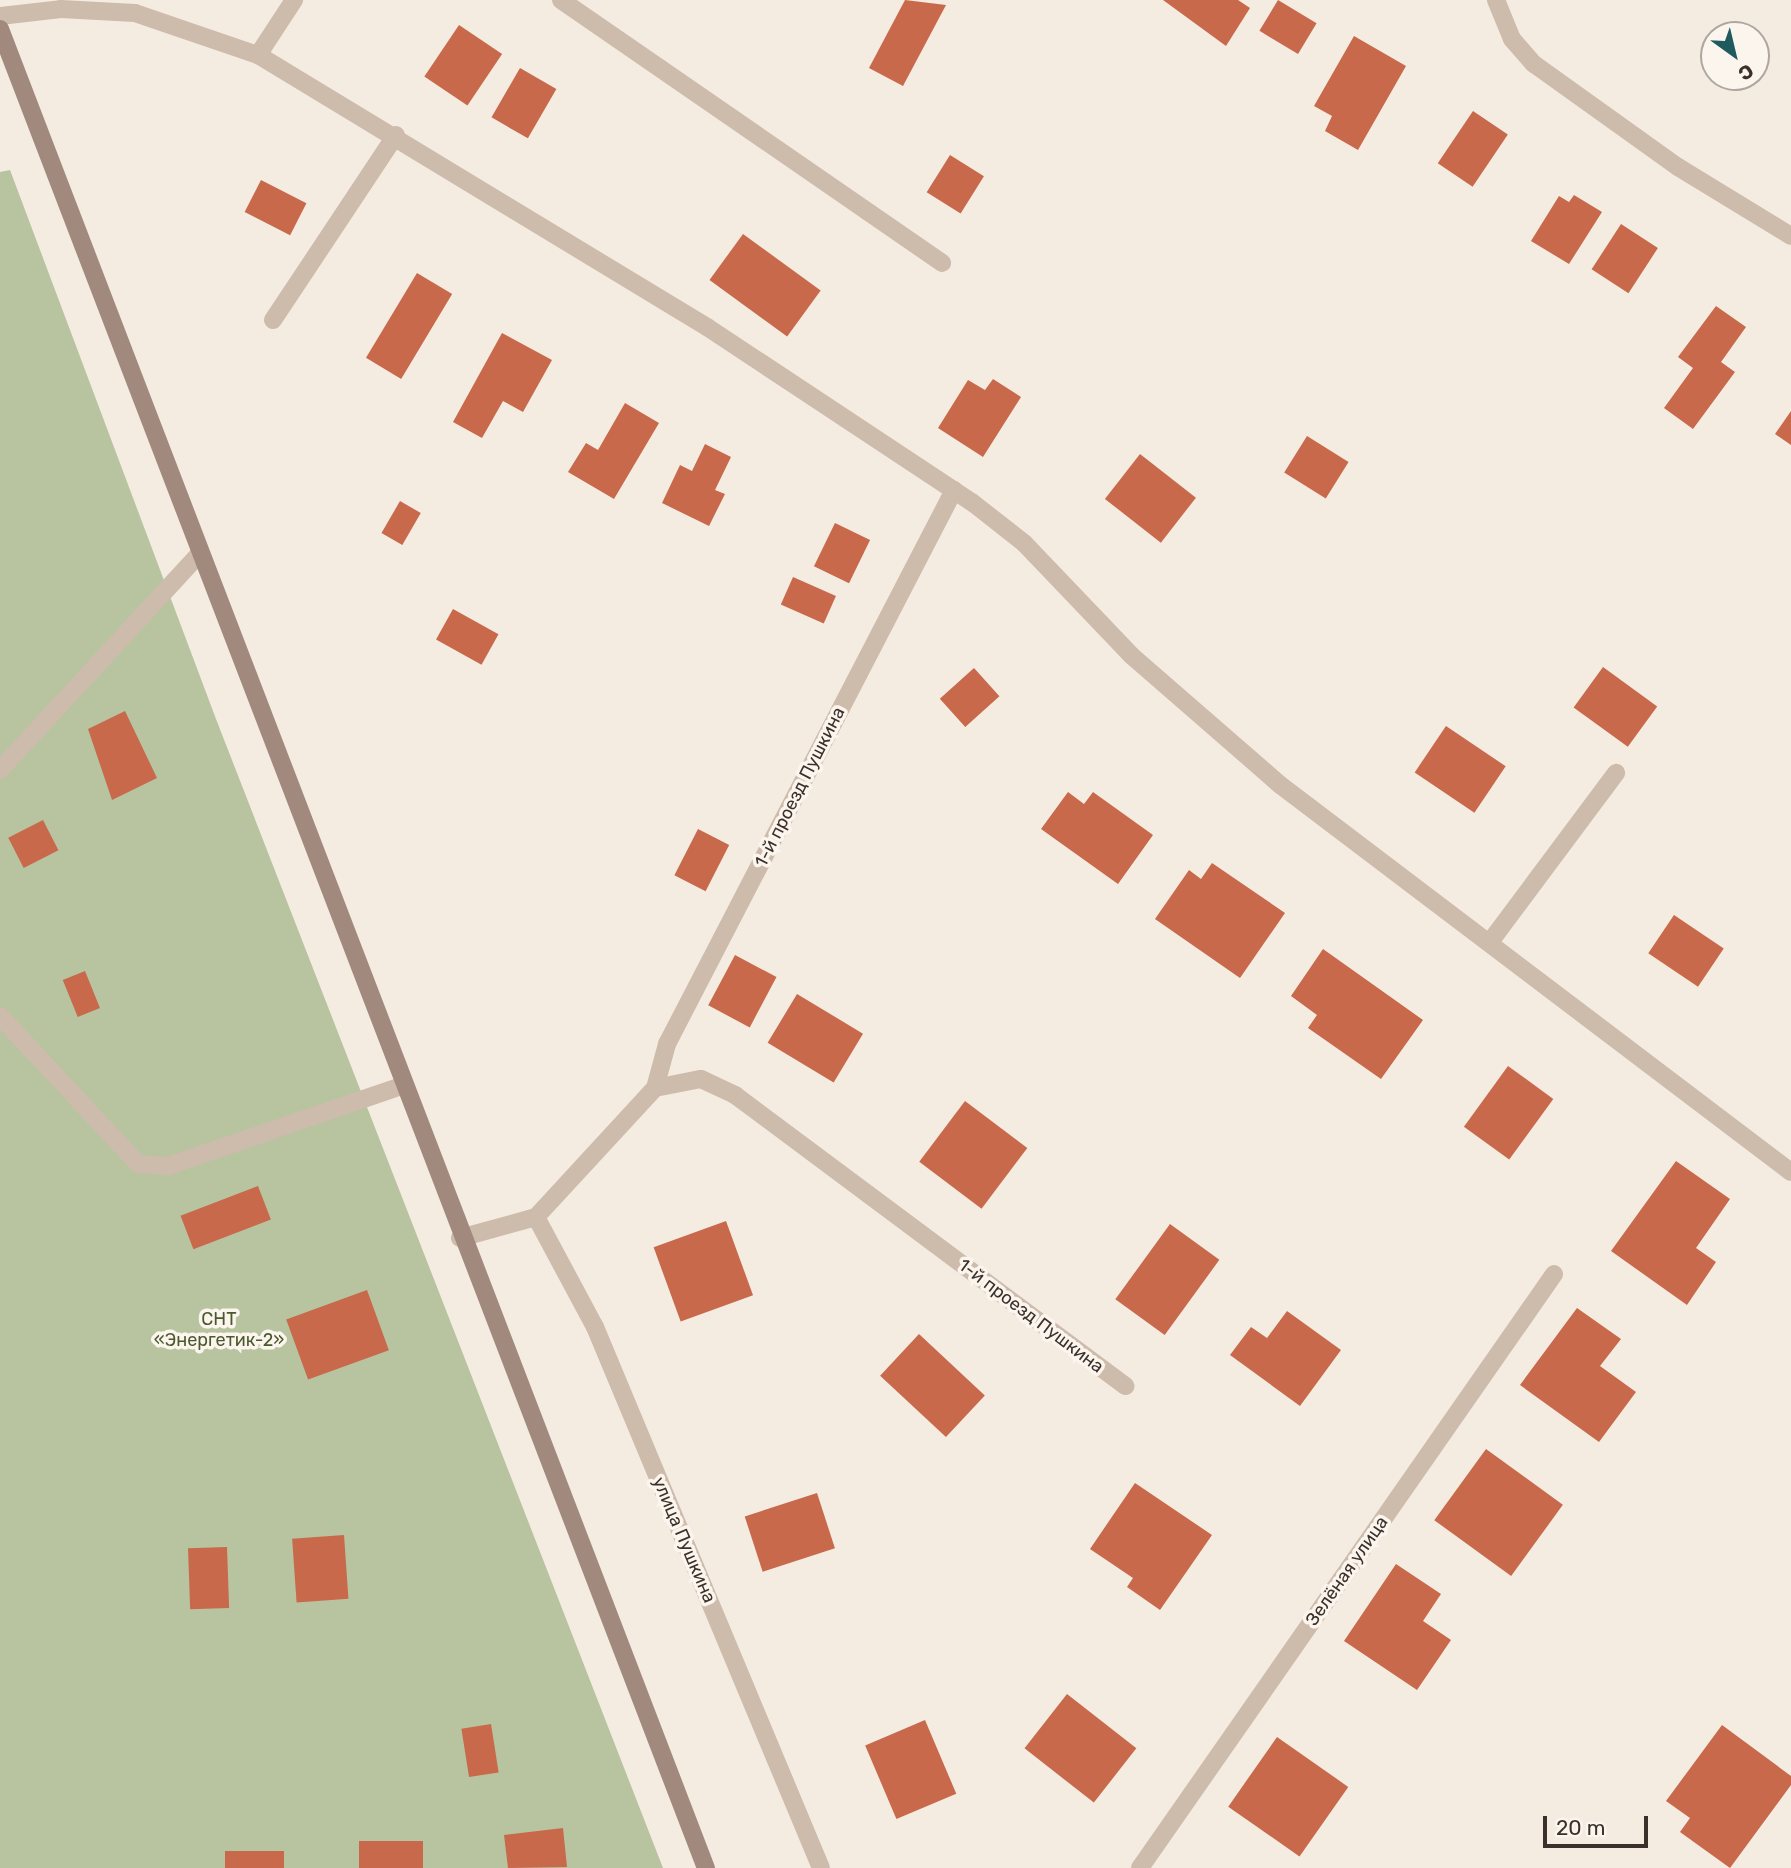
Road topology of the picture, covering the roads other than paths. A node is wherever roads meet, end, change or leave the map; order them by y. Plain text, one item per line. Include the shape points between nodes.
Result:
1 (294, 0) edge
2 (561, 0) edge
3 (1496, 0) edge
4 (0, 16) edge
5 (0, 29) edge
6 (258, 55) junction
7 (396, 135) junction
8 (1791, 236) edge
9 (942, 262) dead end
10 (273, 320) dead end
11 (954, 490) junction
12 (199, 554) junction
13 (0, 770) edge
14 (1616, 773) dead end
15 (1490, 942) junction
16 (0, 1016) edge
17 (401, 1086) junction
18 (655, 1088) junction
19 (1791, 1172) edge
20 (536, 1217) junction
21 (460, 1238) junction
22 (1554, 1274) dead end
23 (1126, 1386) dead end
24 (706, 1868) edge
25 (821, 1868) edge
26 (1140, 1868) edge

1 - 6 street
2 - 9 street
3 - 8 street via 1512,39 1534,64 1678,167
4 - 6 street via 61,9 135,13
5 - 12 main road
6 - 7 street
7 - 10 street
7 - 11 street
11 - 15 street via 1024,543 1132,656 1279,784
11 - 18 street, 1-й проезд Пушкина via 667,1044
12 - 13 street
12 - 17 main road
14 - 15 street
15 - 19 street
16 - 17 street via 138,1164 168,1166
17 - 21 main road
18 - 20 street, 1-й проезд Пушкина
18 - 23 street, 1-й проезд Пушкина via 701,1079 735,1095
20 - 21 street
20 - 25 street, улица Пушкина via 595,1327
21 - 24 main road
22 - 26 street, Зелёная улица

